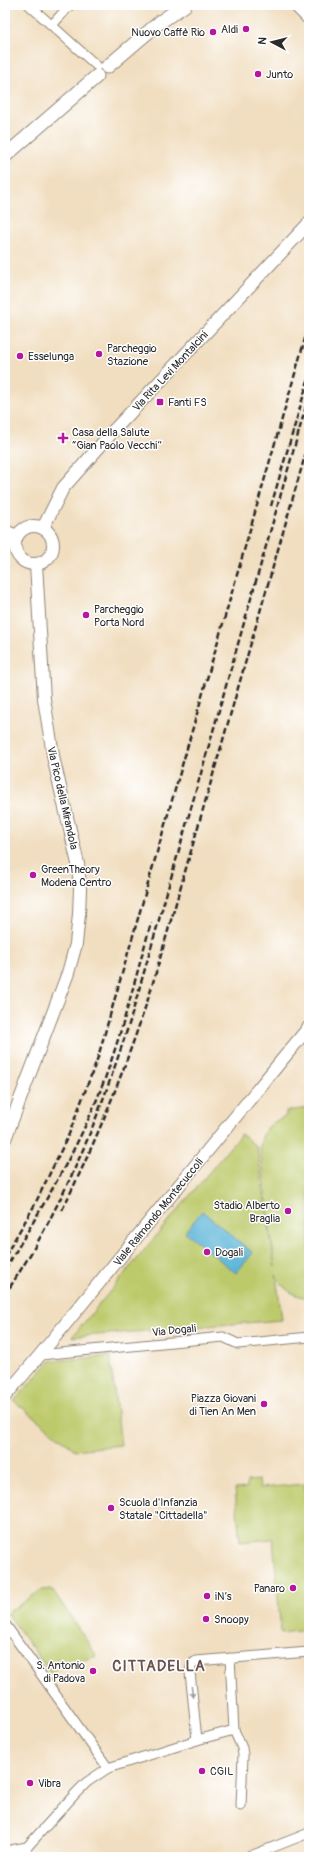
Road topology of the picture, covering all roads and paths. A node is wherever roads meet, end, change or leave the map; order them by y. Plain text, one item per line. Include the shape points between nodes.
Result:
1 (29, 5) edge
2 (70, 5) edge
3 (185, 5) edge
4 (292, 5) edge
5 (302, 5) edge
6 (306, 19) edge
7 (52, 25) junction
8 (100, 69) junction
9 (5, 156) edge
10 (309, 223) edge
11 (43, 528) junction
12 (5, 531) edge
13 (17, 536) junction
14 (36, 564) junction
15 (309, 1027) edge
16 (5, 1139) edge
17 (309, 1337) edge
18 (40, 1355) junction
19 (5, 1396) edge
20 (5, 1624) edge
21 (309, 1652) edge
22 (230, 1658) junction
23 (234, 1730) junction
24 (197, 1740) junction
25 (108, 1768) junction
26 (241, 1806) dead end
27 (309, 1833) edge
28 (27, 1847) junction
29 (5, 1851) edge
30 (265, 1854) edge
31 (22, 1857) edge
32 (248, 1857) edge

1 - 7 street
2 - 7 street
3 - 8 main road
4 - 6 street
5 - 6 street
7 - 8 street
8 - 9 main road
10 - 11 street, Via Rita Levi Montalcini via 115,429 63,488
11 - 13 street via 28,527
11 - 14 street via 50,535 53,546 50,556
12 - 13 street
13 - 14 street via 15,546 18,556 26,562
14 - 16 street, Via Pico della Mirandola via 44,699 54,761 78,864 79,914 76,944 68,973
15 - 18 street, Viale Raimondo Montecuccoli
17 - 18 street, Via Dogali via 238,1344 222,1337
18 - 19 street, Viale Raimondo Montecuccoli
20 - 25 street
21 - 22 street
22 - 23 street
22 -> 24 street via 196,1661 190,1667
23 - 24 street
23 - 26 street via 243,1755
24 - 25 street
25 - 28 street via 87,1782
27 - 30 street
28 - 29 street
28 - 31 street
30 - 32 street

